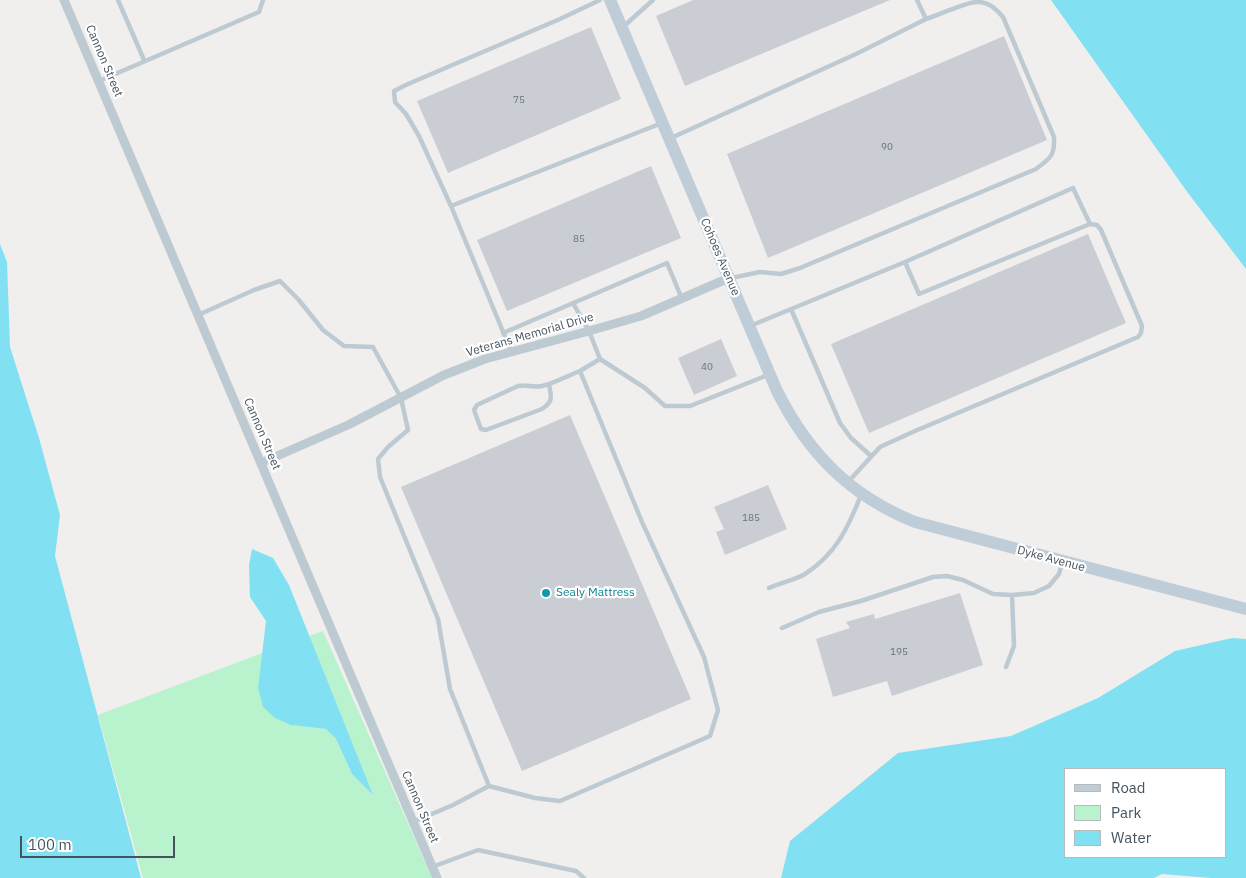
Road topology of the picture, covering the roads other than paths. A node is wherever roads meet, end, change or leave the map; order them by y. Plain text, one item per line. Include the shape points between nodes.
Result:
1 (64, 0) edge
2 (118, 0) edge
3 (263, 0) edge
4 (600, 0) edge
5 (610, 0) edge
6 (653, 0) edge
7 (917, 0) edge
8 (926, 19) junction
9 (622, 27) junction
10 (144, 60) junction
11 (99, 80) junction
12 (663, 123) junction
13 (670, 138) junction
14 (451, 206) junction
15 (1090, 224) junction
16 (905, 262) junction
17 (729, 278) junction
18 (682, 299) junction
19 (573, 303) junction
20 (791, 309) junction
21 (198, 315) junction
22 (750, 326) junction
23 (589, 331) junction
24 (503, 333) junction
25 (510, 351) junction
26 (600, 359) junction
27 (580, 371) junction
28 (770, 374) junction
29 (549, 384) junction
30 (401, 398) junction
31 (871, 456) junction
32 (261, 463) junction
33 (847, 483) junction
34 (861, 494) junction
35 (1062, 562) junction
36 (769, 588) dead end
37 (1012, 595) junction
38 (1246, 609) edge
39 (782, 628) dead end
40 (1006, 667) dead end
41 (489, 786) junction
42 (413, 822) junction
43 (432, 867) junction
44 (437, 878) edge
45 (584, 878) edge

1 - 11 street, Cannon Street
2 - 10 lane
3 - 10 lane via 259,12
4 - 14 lane via 394,91 396,102 419,136
5 - 9 street, Cohoes Avenue
6 - 9 lane
7 - 8 lane
8 - 13 lane
8 - 17 lane via 975,2 988,4 1003,17 1054,136 1055,149 1050,159 1036,169 800,268 781,274 760,272
9 - 12 street, Cohoes Avenue
10 - 11 lane
11 - 21 street, Cannon Street
12 - 13 street, Cohoes Avenue
12 - 14 lane
13 - 17 street, Cohoes Avenue
14 - 24 lane
15 - 16 lane via 919,294
15 - 16 lane via 1073,188
15 - 31 lane via 1102,230 1142,326 1138,338 915,431 880,447
16 - 20 lane
17 - 18 street, Veterans Memorial Drive
17 - 22 street, Cohoes Avenue
18 - 19 lane via 667,263
18 - 23 street, Veterans Memorial Drive via 641,316
19 - 23 lane
19 - 24 lane
20 - 22 lane
20 - 31 lane via 840,424
21 - 30 lane via 280,281 323,330 344,346 373,347
21 - 32 street, Cannon Street
22 - 28 street, Cohoes Avenue
23 - 25 street, Veterans Memorial Drive
23 - 26 lane
24 - 25 lane
25 - 30 street, Veterans Memorial Drive via 465,366
26 - 27 lane
26 - 28 lane via 645,388 665,406 690,406
27 - 29 lane
27 - 41 lane via 642,522 704,657 718,710 710,736 560,801
28 - 33 street, Cohoes Avenue via 800,432 814,451
29 - 29 lane via 518,386 477,405 474,410 481,429 486,430 542,409 551,399
30 - 32 street, Veterans Memorial Drive
30 - 41 lane via 408,430 378,459 380,477 438,619 450,689
31 - 33 lane
32 - 42 street, Cannon Street
33 - 34 street, Cohoes Avenue
34 - 35 street, Dyke Avenue via 915,522
34 - 36 lane via 851,522 831,552 805,574
35 - 37 lane via 1059,574 1049,586 1034,593
35 - 38 street, Dyke Avenue
37 - 39 lane via 993,594 947,576 933,577 819,612
37 - 40 lane via 1014,646
41 - 42 lane
42 - 43 street, Cannon Street
43 - 44 street, Cannon Street
43 - 45 lane via 478,850 576,871

